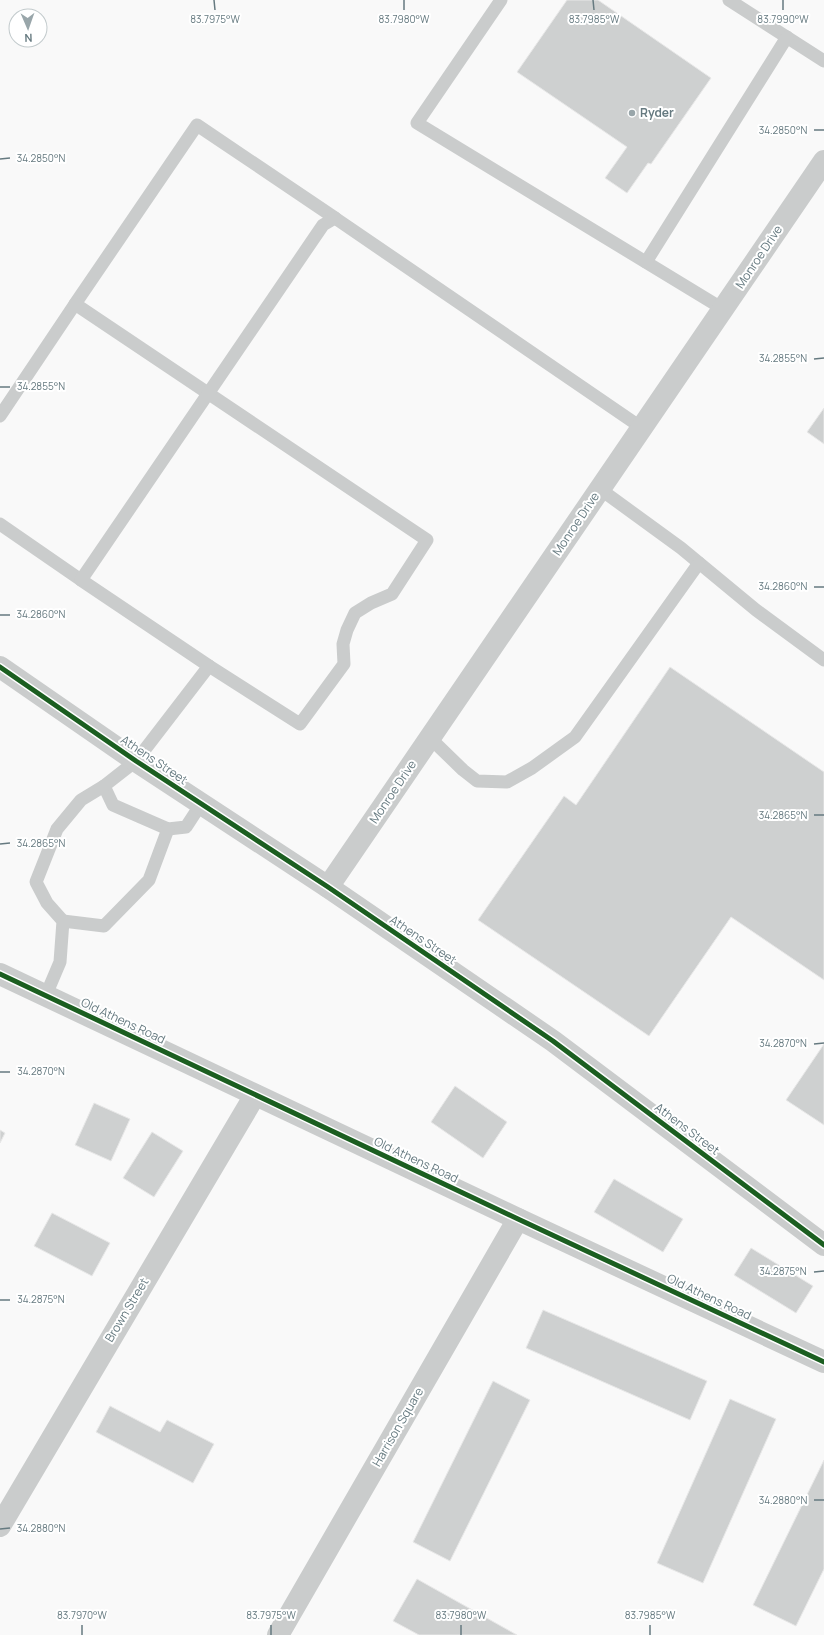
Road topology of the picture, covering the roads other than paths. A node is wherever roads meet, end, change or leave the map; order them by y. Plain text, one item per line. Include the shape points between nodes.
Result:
1 (501, 0) edge
2 (729, 0) edge
3 (787, 37) junction
4 (824, 61) edge
5 (824, 161) edge
6 (335, 218) junction
7 (646, 262) junction
8 (75, 304) junction
9 (723, 309) junction
10 (206, 394) junction
11 (0, 416) edge
12 (642, 428) junction
13 (600, 489) junction
14 (0, 524) edge
15 (699, 563) junction
16 (81, 580) junction
17 (824, 660) edge
18 (209, 666) junction
19 (0, 667) edge
20 (430, 738) junction
21 (136, 761) junction
22 (104, 786) junction
23 (202, 804) junction
24 (168, 829) junction
25 (328, 887) junction
26 (64, 921) junction
27 (0, 974) edge
28 (46, 996) junction
29 (255, 1095) junction
30 (518, 1219) junction
31 (824, 1245) edge
32 (824, 1362) edge
33 (0, 1526) edge
34 (278, 1635) edge

1 - 7 lane via 417,123
2 - 3 lane
3 - 4 lane
3 - 7 lane
5 - 9 street, Monroe Drive
6 - 8 lane via 197,125
6 - 10 lane via 323,225
6 - 12 lane
7 - 9 lane
8 - 10 lane
8 - 11 lane
9 - 12 street, Monroe Drive
10 - 16 lane
10 - 18 lane via 426,540 392,594 355,613 343,644 344,664 300,724
12 - 13 street, Monroe Drive
13 - 15 lane
13 - 20 street, Monroe Drive
14 - 16 lane
15 - 17 lane via 756,610
15 - 20 lane via 575,737 532,768 507,782 477,781
16 - 18 lane
18 - 21 lane
19 - 21 street, Athens Street
20 - 25 street, Monroe Drive
21 - 22 lane
21 - 23 street, Athens Street
22 - 24 lane via 113,805
22 - 26 lane via 81,800 57,829 36,882 47,903
23 - 24 lane via 186,827
23 - 25 street, Athens Street
24 - 26 lane via 149,880 104,926
25 - 31 street, Athens Street via 553,1041
26 - 28 lane via 60,962
27 - 28 street, Old Athens Road
28 - 29 street, Old Athens Road
29 - 30 street, Old Athens Road
29 - 33 street, Brown Street
30 - 32 street, Old Athens Road
30 - 34 street, Harrison Square

